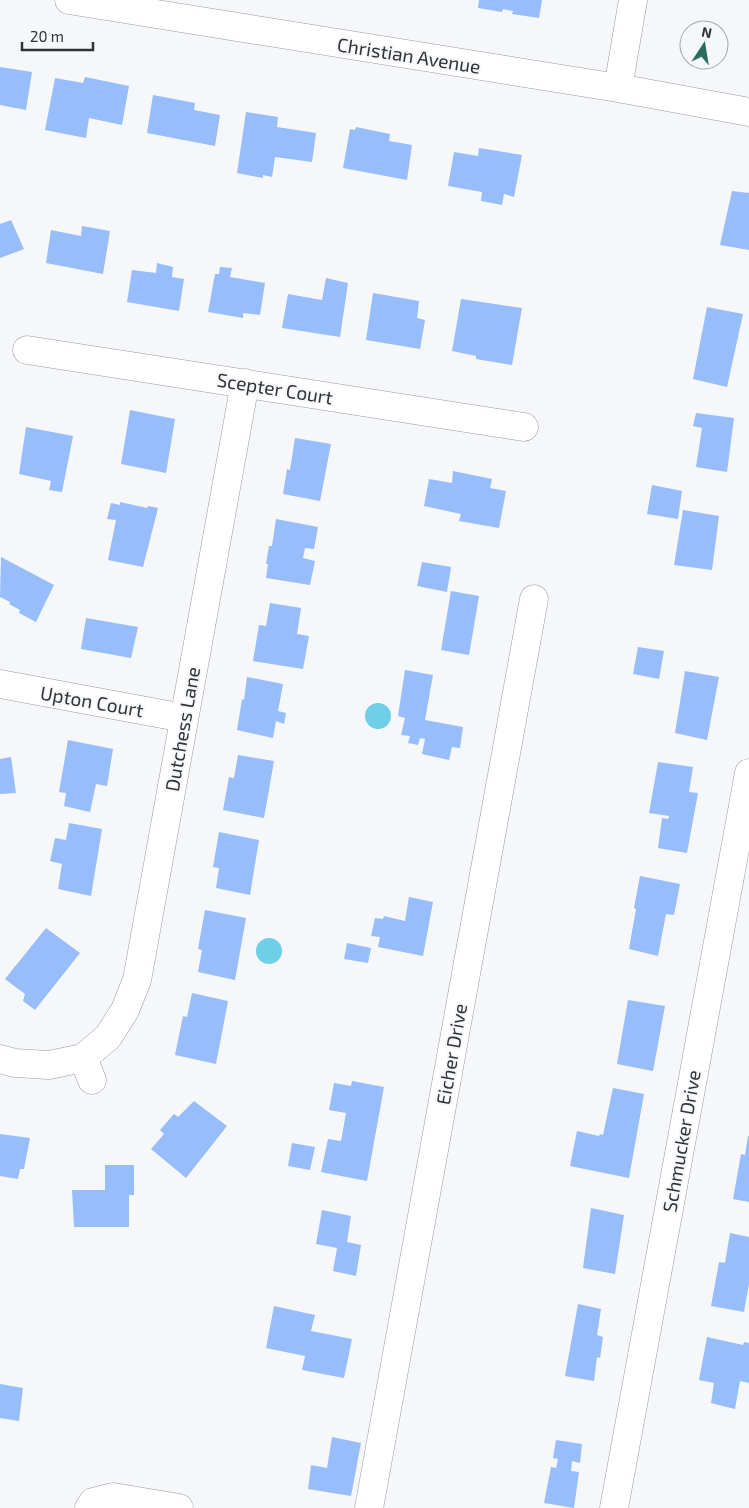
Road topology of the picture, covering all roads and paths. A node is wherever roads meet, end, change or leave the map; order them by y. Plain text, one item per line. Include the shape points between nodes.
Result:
1 (69, 0) edge
2 (633, 0) edge
3 (173, 8) edge
4 (618, 88) junction
5 (749, 112) edge
6 (27, 350) dead end
7 (244, 383) junction
8 (524, 427) dead end
9 (534, 599) dead end
10 (0, 684) edge
11 (184, 718) junction
12 (749, 773) edge
13 (0, 1059) edge
14 (88, 1508) edge
15 (179, 1508) edge
16 (369, 1508) edge
17 (614, 1508) edge

1 - 3 street, Christian Avenue
2 - 4 street
3 - 4 street, Christian Avenue
4 - 5 street, Christian Avenue
6 - 7 street, Scepter Court
7 - 8 street, Scepter Court
7 - 11 street, Dutchess Lane
9 - 16 street, Eicher Drive
10 - 11 street, Upton Court
11 - 13 street, Dutchess Lane via 137,980 125,1010 88,1069
12 - 17 street, Schmucker Drive
14 - 15 street via 93,1502 113,1497

